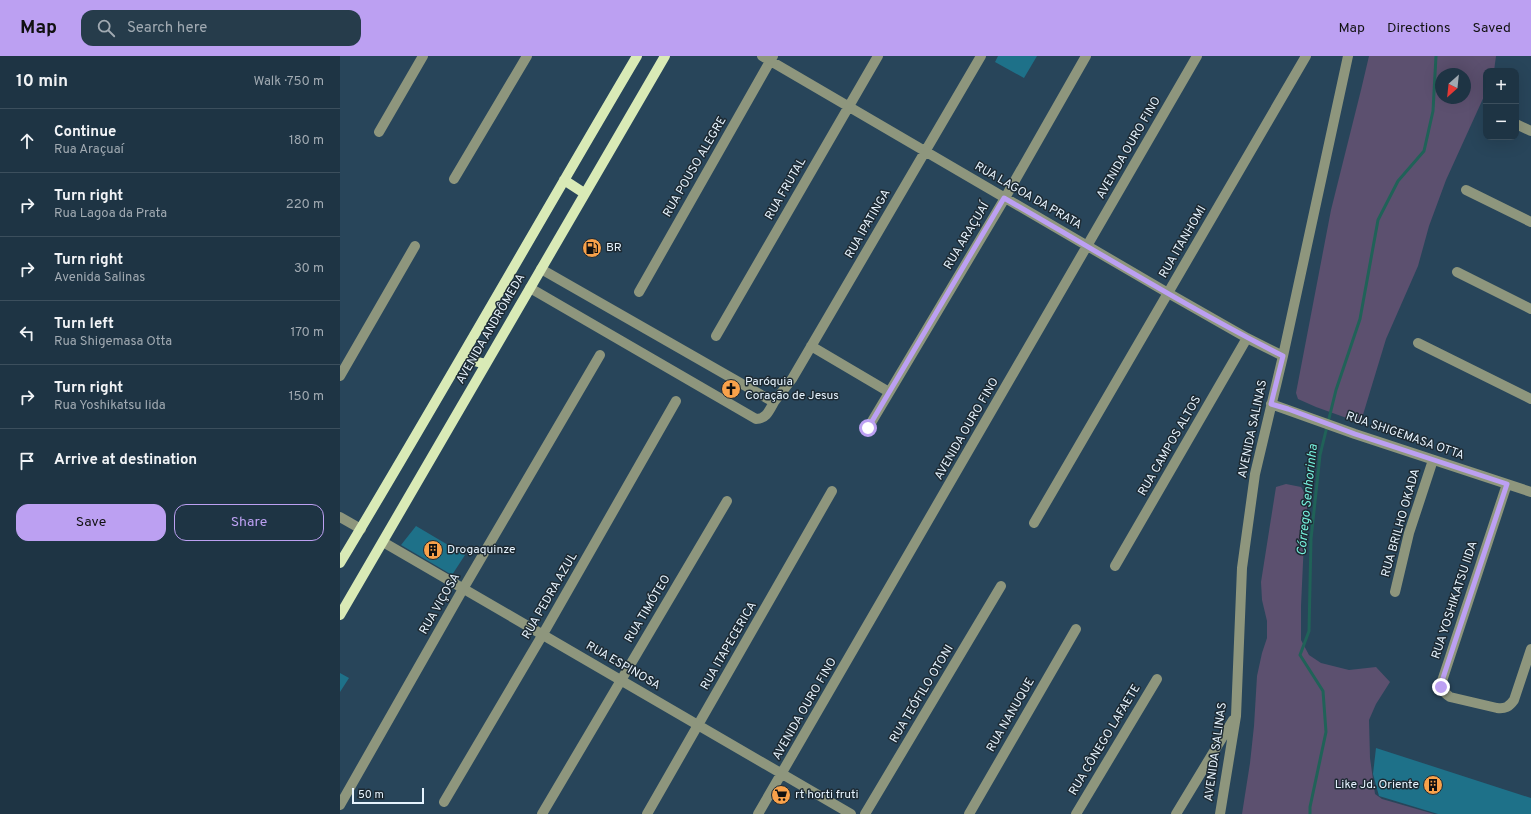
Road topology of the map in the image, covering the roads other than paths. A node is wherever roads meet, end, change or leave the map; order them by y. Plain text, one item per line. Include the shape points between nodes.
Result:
1 (424, 56) edge
2 (527, 56) edge
3 (637, 56) edge
4 (665, 56) edge
5 (878, 56) edge
6 (981, 56) edge
7 (1086, 56) edge
8 (1197, 56) edge
9 (1306, 56) edge
10 (1348, 56) edge
11 (768, 58) edge
12 (849, 107) junction
13 (1519, 125) edge
14 (1531, 131) edge
15 (379, 132) dead end
16 (925, 151) junction
17 (454, 179) dead end
18 (564, 180) junction
19 (1466, 190) dead end
20 (584, 193) junction
21 (1004, 198) junction
22 (1531, 222) edge
23 (415, 246) dead end
24 (1088, 246) junction
25 (541, 268) junction
26 (1457, 272) dead end
27 (530, 288) junction
28 (639, 292) dead end
29 (1168, 293) junction
30 (1531, 309) edge
31 (716, 336) dead end
32 (1247, 338) junction
33 (1418, 343) dead end
34 (811, 346) junction
35 (465, 353) junction
36 (600, 355) dead end
37 (1283, 356) junction
38 (486, 364) junction
39 (340, 376) edge
40 (889, 392) junction
41 (1531, 399) edge
42 (676, 401) dead end
43 (774, 402) junction
44 (1271, 404) junction
45 (868, 428) dead end
46 (1434, 460) junction
47 (1507, 484) junction
48 (832, 491) dead end
49 (1531, 492) edge
50 (727, 501) dead end
51 (340, 517) edge
52 (1034, 523) dead end
53 (361, 529) junction
54 (383, 542) junction
55 (340, 563) edge
56 (1115, 566) dead end
57 (1002, 586) dead end
58 (464, 589) junction
59 (1395, 592) dead end
60 (340, 615) edge
61 (1076, 629) dead end
62 (542, 634) junction
63 (1531, 649) edge
64 (1157, 679) dead end
65 (621, 680) junction
66 (1236, 716) junction
67 (699, 725) junction
68 (782, 773) junction
69 (444, 802) dead end
70 (340, 805) edge
71 (542, 814) edge
72 (647, 814) edge
73 (758, 814) edge
74 (851, 814) edge
75 (866, 814) edge
76 (969, 814) edge
77 (1076, 814) edge
78 (1176, 814) edge
79 (1220, 814) edge

1 - 15 street
2 - 17 street
3 - 18 main road, AVENIDA ANDRÔMEDA
4 - 20 main road, AVENIDA ANDRÔMEDA
5 - 12 street, RUA FRUTAL
6 - 16 street, RUA IPATINGA
7 - 21 street, RUA ARAÇUAÍ
8 - 24 street, AVENIDA OURO FINO
9 - 29 street, RUA ITANHOMI
10 - 37 street, AVENIDA SALINAS
11 - 12 street, RUA LAGOA DA PRATA
11 - 28 street, RUA POUSO ALEGRE
12 - 16 street, RUA LAGOA DA PRATA
12 - 31 street, RUA FRUTAL
13 - 14 street
16 - 21 street, RUA LAGOA DA PRATA
16 - 34 street, RUA IPATINGA
18 - 20 main road
18 - 35 main road, AVENIDA ANDRÔMEDA
19 - 22 street
20 - 25 main road, AVENIDA ANDRÔMEDA
21 - 24 street, RUA LAGOA DA PRATA
21 - 40 street, RUA ARAÇUAÍ
23 - 39 street
24 - 29 street, RUA LAGOA DA PRATA
24 - 68 street, AVENIDA OURO FINO
25 - 27 main road, AVENIDA ANDRÔMEDA
25 - 43 street
26 - 30 street
27 - 38 main road, AVENIDA ANDRÔMEDA
27 - 43 street, RUA IPATINGA via 756,419 765,416
29 - 32 street, RUA LAGOA DA PRATA
29 - 52 street, RUA ITANHOMI
32 - 37 street, RUA LAGOA DA PRATA
32 - 56 street, RUA CAMPOS ALTOS
33 - 41 street
34 - 40 street
34 - 43 street, RUA IPATINGA via 792,379
35 - 38 main road via 474,361
35 - 53 main road, AVENIDA ANDRÔMEDA
36 - 58 street, RUA VIÇOSA
37 - 44 street, AVENIDA SALINAS
38 - 54 main road, AVENIDA ANDRÔMEDA
40 - 45 street, RUA ARAÇUAÍ
42 - 62 street, RUA PEDRA AZUL
44 - 46 street, RUA SHIGEMASA OTTA
44 - 66 street, AVENIDA SALINAS via 1255,474 1242,568
46 - 47 street, RUA SHIGEMASA OTTA
46 - 59 street, RUA BRILHO OKADA via 1410,533
47 - 49 street, RUA SHIGEMASA OTTA
47 - 63 street, RUA YOSHIKATSU IIDA via 1441,687 1450,697 1504,709 1514,700
48 - 67 street, RUA ITAPECERICA
50 - 65 street, RUA TIMÓTEO
51 - 53 street
53 - 55 main road, AVENIDA ANDRÔMEDA
54 - 58 street, RUA ESPINOSA
54 - 60 main road, AVENIDA ANDRÔMEDA
57 - 75 street, RUA TEÓFILO OTONI
58 - 62 street, RUA ESPINOSA
58 - 70 street, RUA VIÇOSA
61 - 76 street, RUA NANUQUE
62 - 65 street, RUA ESPINOSA
62 - 69 street, RUA PEDRA AZUL
64 - 77 street, RUA CÔNEGO LAFAETE
65 - 67 street, RUA ESPINOSA
65 - 71 street, RUA TIMÓTEO
66 - 78 street
66 - 79 street, AVENIDA SALINAS
67 - 68 street, RUA ESPINOSA
67 - 72 street, RUA ITAPECERICA
68 - 73 street, AVENIDA OURO FINO
68 - 74 street, RUA ESPINOSA

